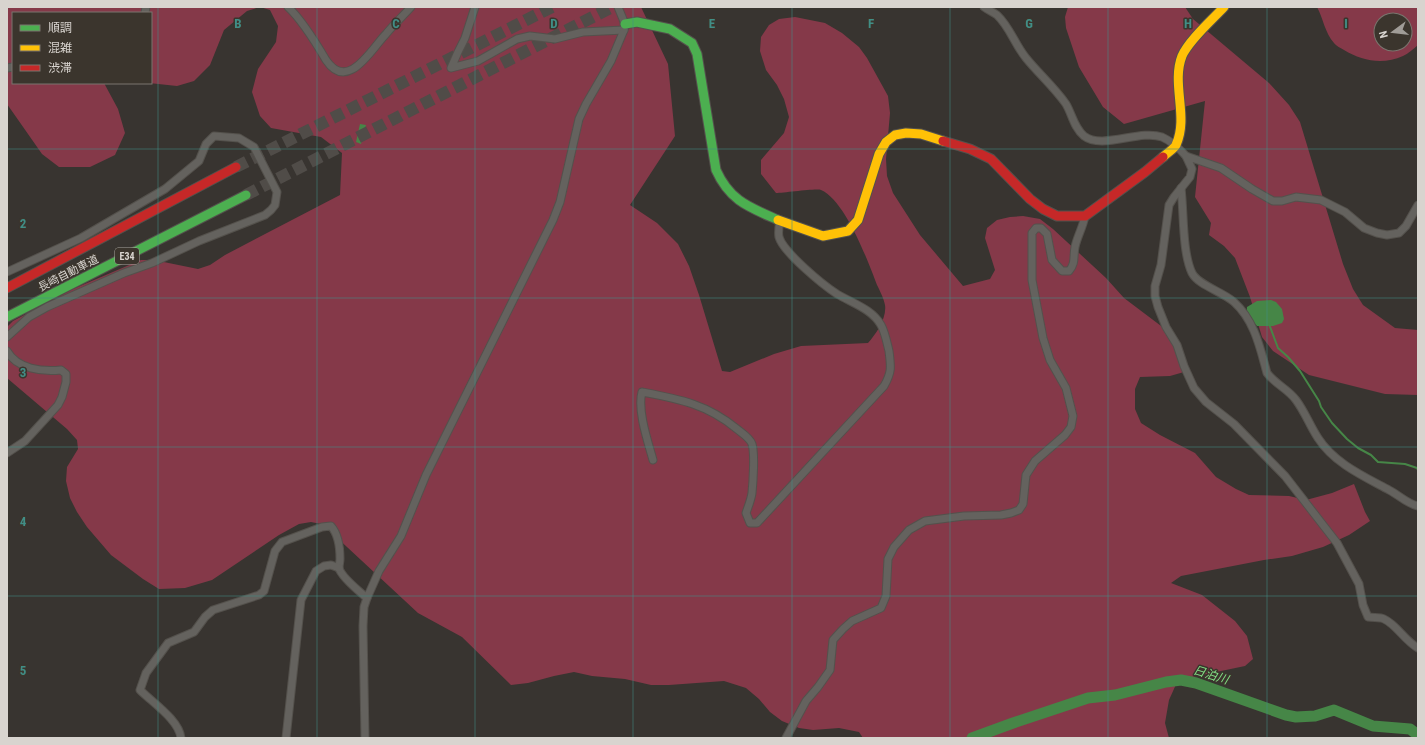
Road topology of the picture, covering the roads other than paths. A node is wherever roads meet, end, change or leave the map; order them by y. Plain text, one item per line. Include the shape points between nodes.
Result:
1 (288, 7) edge
2 (412, 7) edge
3 (475, 7) edge
4 (618, 7) edge
5 (984, 7) edge
6 (1224, 7) edge
7 (624, 27) junction
8 (1176, 146) junction
9 (1186, 156) junction
10 (236, 167) tunnel mouth
11 (1181, 188) junction
12 (246, 195) tunnel mouth
13 (1418, 205) edge
14 (1085, 216) junction
15 (780, 221) junction
16 (7, 272) edge
17 (7, 288) edge
18 (7, 317) edge
19 (7, 337) edge
20 (7, 351) edge
21 (7, 453) edge
22 (653, 460) dead end
23 (1418, 506) edge
24 (339, 568) junction
25 (367, 598) junction
26 (1418, 648) edge
27 (181, 738) edge
28 (286, 738) edge
29 (365, 738) edge
30 (786, 738) edge

1 - 2 street via 327,60 339,71 356,68 365,61 385,34
3 - 7 street via 466,38 451,68 478,61 517,39 530,36 555,39
4 - 7 street
5 - 8 street via 1006,24 1025,57 1059,94 1079,131 1085,137 1106,141 1145,135 1161,137
6 - 8 main road via 1187,47 1182,57 1178,72 1181,129
7 - 15 main road via 637,22 670,29 692,43 697,54 716,170 731,193 743,204
7 - 25 street via 611,61 579,119 560,202 553,220 426,475 400,536 379,570
8 - 9 street
8 - 14 main road
9 - 11 street via 1192,170
9 - 13 street via 1221,168 1273,201 1296,197 1320,200 1344,212 1364,228 1377,233 1399,233
10 - 17 main road, 長崎自動車道 / E34
11 - 23 street via 1188,264 1194,277 1234,302 1243,312 1252,325 1271,380 1293,396 1318,438 1332,455 1367,480
11 - 26 street via 1169,205 1154,296 1194,388 1285,476 1337,543 1359,584 1368,617 1383,618 1392,623 1408,642
12 - 18 main road, 長崎自動車道 / E34
14 - 15 main road via 1057,216 1043,209 991,159 970,149 921,134 906,133 895,135 886,142 879,154 858,220 848,230 823,236
14 - 30 street via 1075,246 1074,265 1069,271 1062,271 1052,260 1047,234 1041,228 1036,228 1032,233 1032,280 1043,338 1050,360 1066,388 1073,416 1071,427 1035,461 1026,475 1023,504 1019,510 1001,515 925,521 909,530 894,547 888,559 886,596 881,608 852,621 833,640 830,670 806,701
15 - 22 street via 779,236 789,252 822,284 870,312 882,325 891,366 890,376 884,386 757,523 750,523 746,514 752,494 752,444 734,426 704,407 680,399 642,392 641,407
16 - 19 street via 81,238 165,189 199,161 206,144 214,136 239,138 254,147 277,192 275,205 265,215 199,240 152,263 46,307 29,317
20 - 21 street via 11,358 20,364 35,369 61,370 66,374 66,382 58,405 25,441
24 - 25 street
24 - 27 street via 338,543 331,526 282,542 275,551 264,591 214,610 194,632 168,643 146,673 140,690 172,720 180,731
24 - 28 street via 331,565 316,571 301,600
25 - 29 street via 363,626

